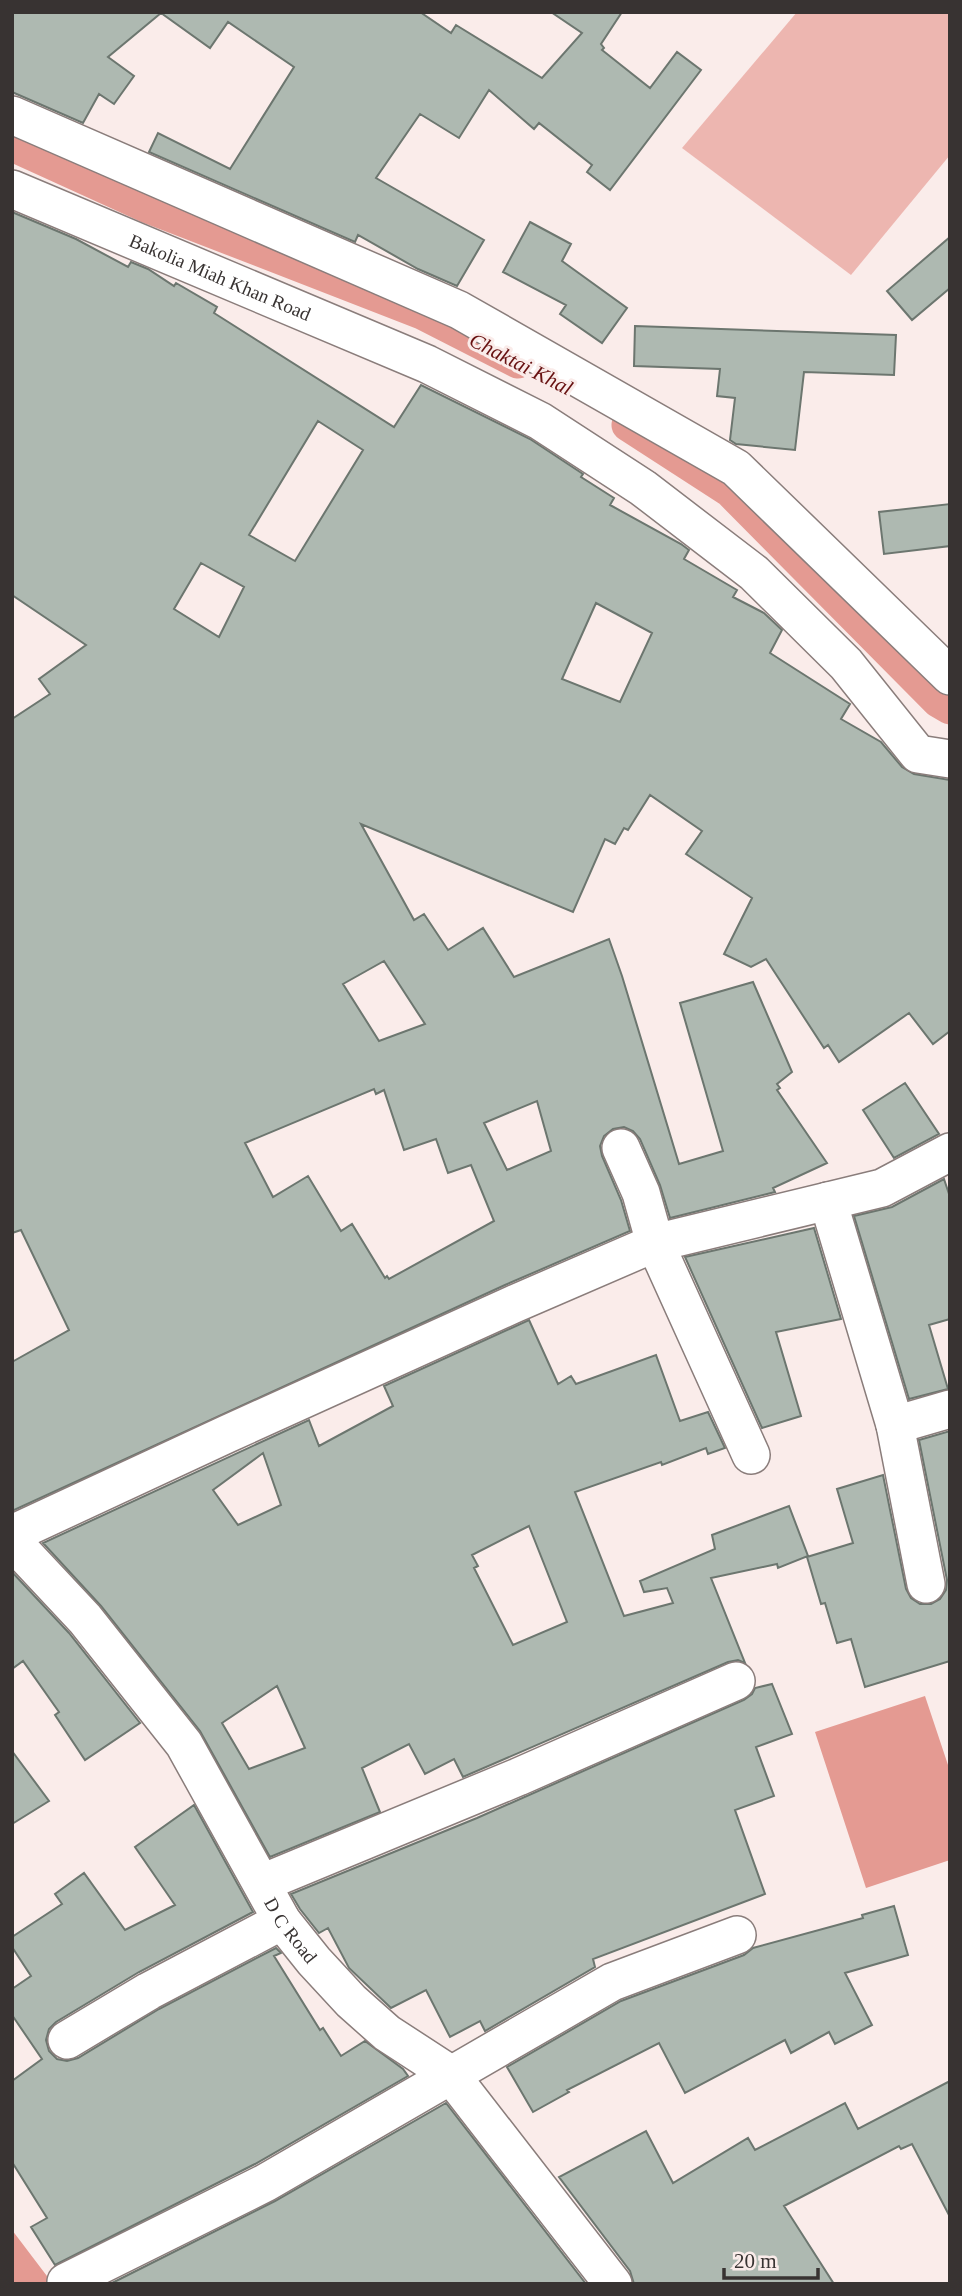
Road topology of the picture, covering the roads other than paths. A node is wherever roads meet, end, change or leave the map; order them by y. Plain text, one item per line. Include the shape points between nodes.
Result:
1 (12, 115) edge
2 (12, 190) edge
3 (950, 676) edge
4 (950, 759) edge
5 (621, 1149) dead end
6 (950, 1153) edge
7 (828, 1201) junction
8 (655, 1243) junction
9 (950, 1409) edge
10 (895, 1425) junction
11 (751, 1455) dead end
12 (12, 1534) edge
13 (12, 1541) edge
14 (926, 1584) dead end
15 (736, 1681) dead end
16 (262, 1883) junction
17 (282, 1921) junction
18 (737, 1936) dead end
19 (67, 2040) dead end
20 (450, 2074) junction
21 (66, 2282) dead end
22 (613, 2284) edge

1 - 3 street via 459,310 736,468
2 - 4 street, Bakolia Miah Khan Road via 427,364 540,421 643,488 754,573 846,664 918,754
5 - 8 street via 641,1193
6 - 7 street via 882,1188
7 - 8 street
7 - 10 street
8 - 11 street
8 - 12 street
9 - 10 street
10 - 14 street
13 - 16 street, D C Road via 85,1619 184,1744
15 - 16 street
16 - 17 street, D C Road
17 - 19 street
17 - 20 street, D C Road via 351,2001 387,2034
18 - 20 street via 612,1982
20 - 21 street via 265,2183
20 - 22 street, D C Road

